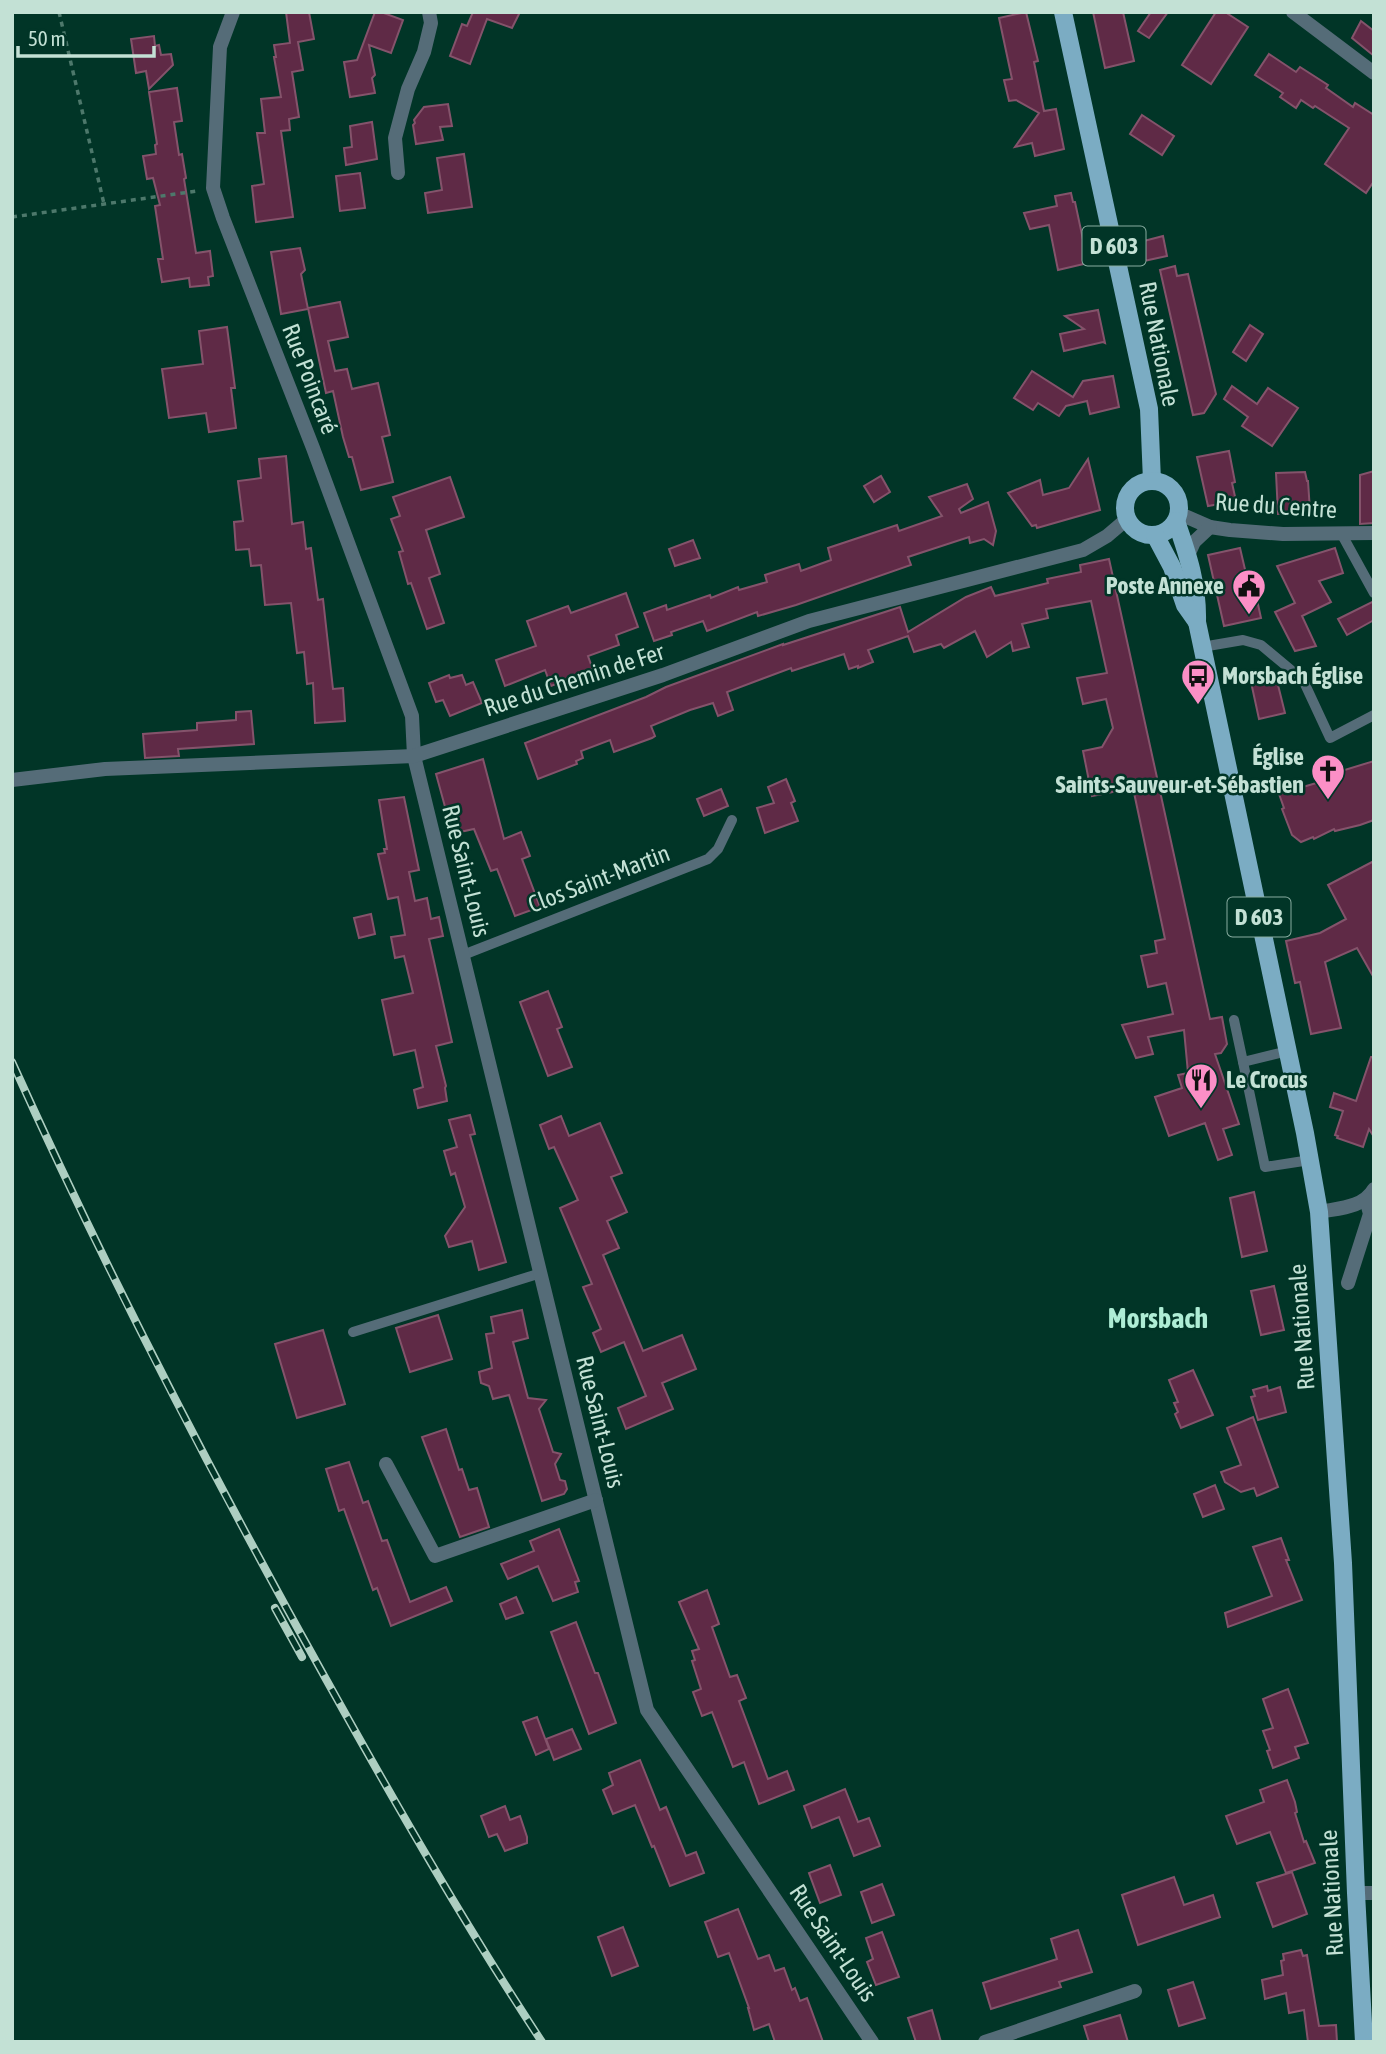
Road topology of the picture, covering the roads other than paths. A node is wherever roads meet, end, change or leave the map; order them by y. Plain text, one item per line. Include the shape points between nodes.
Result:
1 (233, 12) edge
2 (429, 12) edge
3 (1063, 12) edge
4 (1293, 12) edge
5 (1374, 73) edge
6 (398, 173) dead end
7 (1152, 481) junction
8 (1177, 517) junction
9 (1127, 519) junction
10 (1210, 527) junction
11 (1341, 533) junction
12 (1374, 533) edge
13 (1156, 535) junction
14 (1188, 555) junction
15 (1374, 593) edge
16 (1197, 622) junction
17 (1202, 647) junction
18 (1374, 715) edge
19 (414, 756) junction
20 (12, 780) edge
21 (732, 820) dead end
22 (463, 955) junction
23 (1234, 1020) dead end
24 (1288, 1051) junction
25 (1243, 1062) junction
26 (1310, 1160) junction
27 (1370, 1194) edge
28 (1320, 1212) junction
29 (541, 1273) junction
30 (1348, 1283) dead end
31 (353, 1332) dead end
32 (386, 1465) dead end
33 (596, 1500) junction
34 (1365, 1893) edge
35 (1135, 1991) dead end
36 (872, 2042) edge
37 (985, 2042) edge
38 (1364, 2042) edge

1 - 19 street, Rue Poincaré via 220,47 213,188 412,716
2 - 6 street via 424,51 395,138
3 - 7 main road, Rue Nationale / D 603 via 1149,409
4 - 5 street
7 - 8 main road via 1177,498
7 - 9 main road via 1129,493
8 - 10 street, Rue du Centre
8 - 13 main road via 1164,533
8 - 14 main road, Rue Nationale / D 603
9 - 13 main road via 1138,532
9 - 19 street, Rue du Chemin de Fer via 1083,551 809,621 663,676
10 - 11 street, Rue du Centre via 1283,534
10 - 14 street
11 - 12 street, Rue du Centre
11 - 15 lane
13 - 16 main road, Rue Nationale / D 603 via 1185,605
14 - 16 main road, Rue Nationale / D 603 via 1198,599
16 - 17 main road, Rue Nationale / D 603
17 - 18 lane via 1244,640 1261,645 1303,680 1330,738
17 - 24 main road, Rue Nationale / D 603
19 - 20 street, Rue du Chemin de Fer via 105,769
19 - 22 street, Rue Saint-Louis
21 - 22 lane, Clos Saint-Martin via 708,859
22 - 29 street, Rue Saint-Louis
23 - 25 lane
24 - 25 lane
24 - 26 main road, Rue Nationale / D 603
25 - 26 lane via 1265,1167
26 - 28 main road, Rue Nationale / D 603
27 - 28 street via 1359,1204
27 - 30 street via 1370,1214
28 - 34 main road, Rue Nationale / D 603
29 - 31 lane
29 - 33 street, Rue Saint-Louis
32 - 33 street via 435,1556
33 - 36 street, Rue Saint-Louis via 647,1710
34 - 38 main road, Rue Nationale / D 603
35 - 37 street

